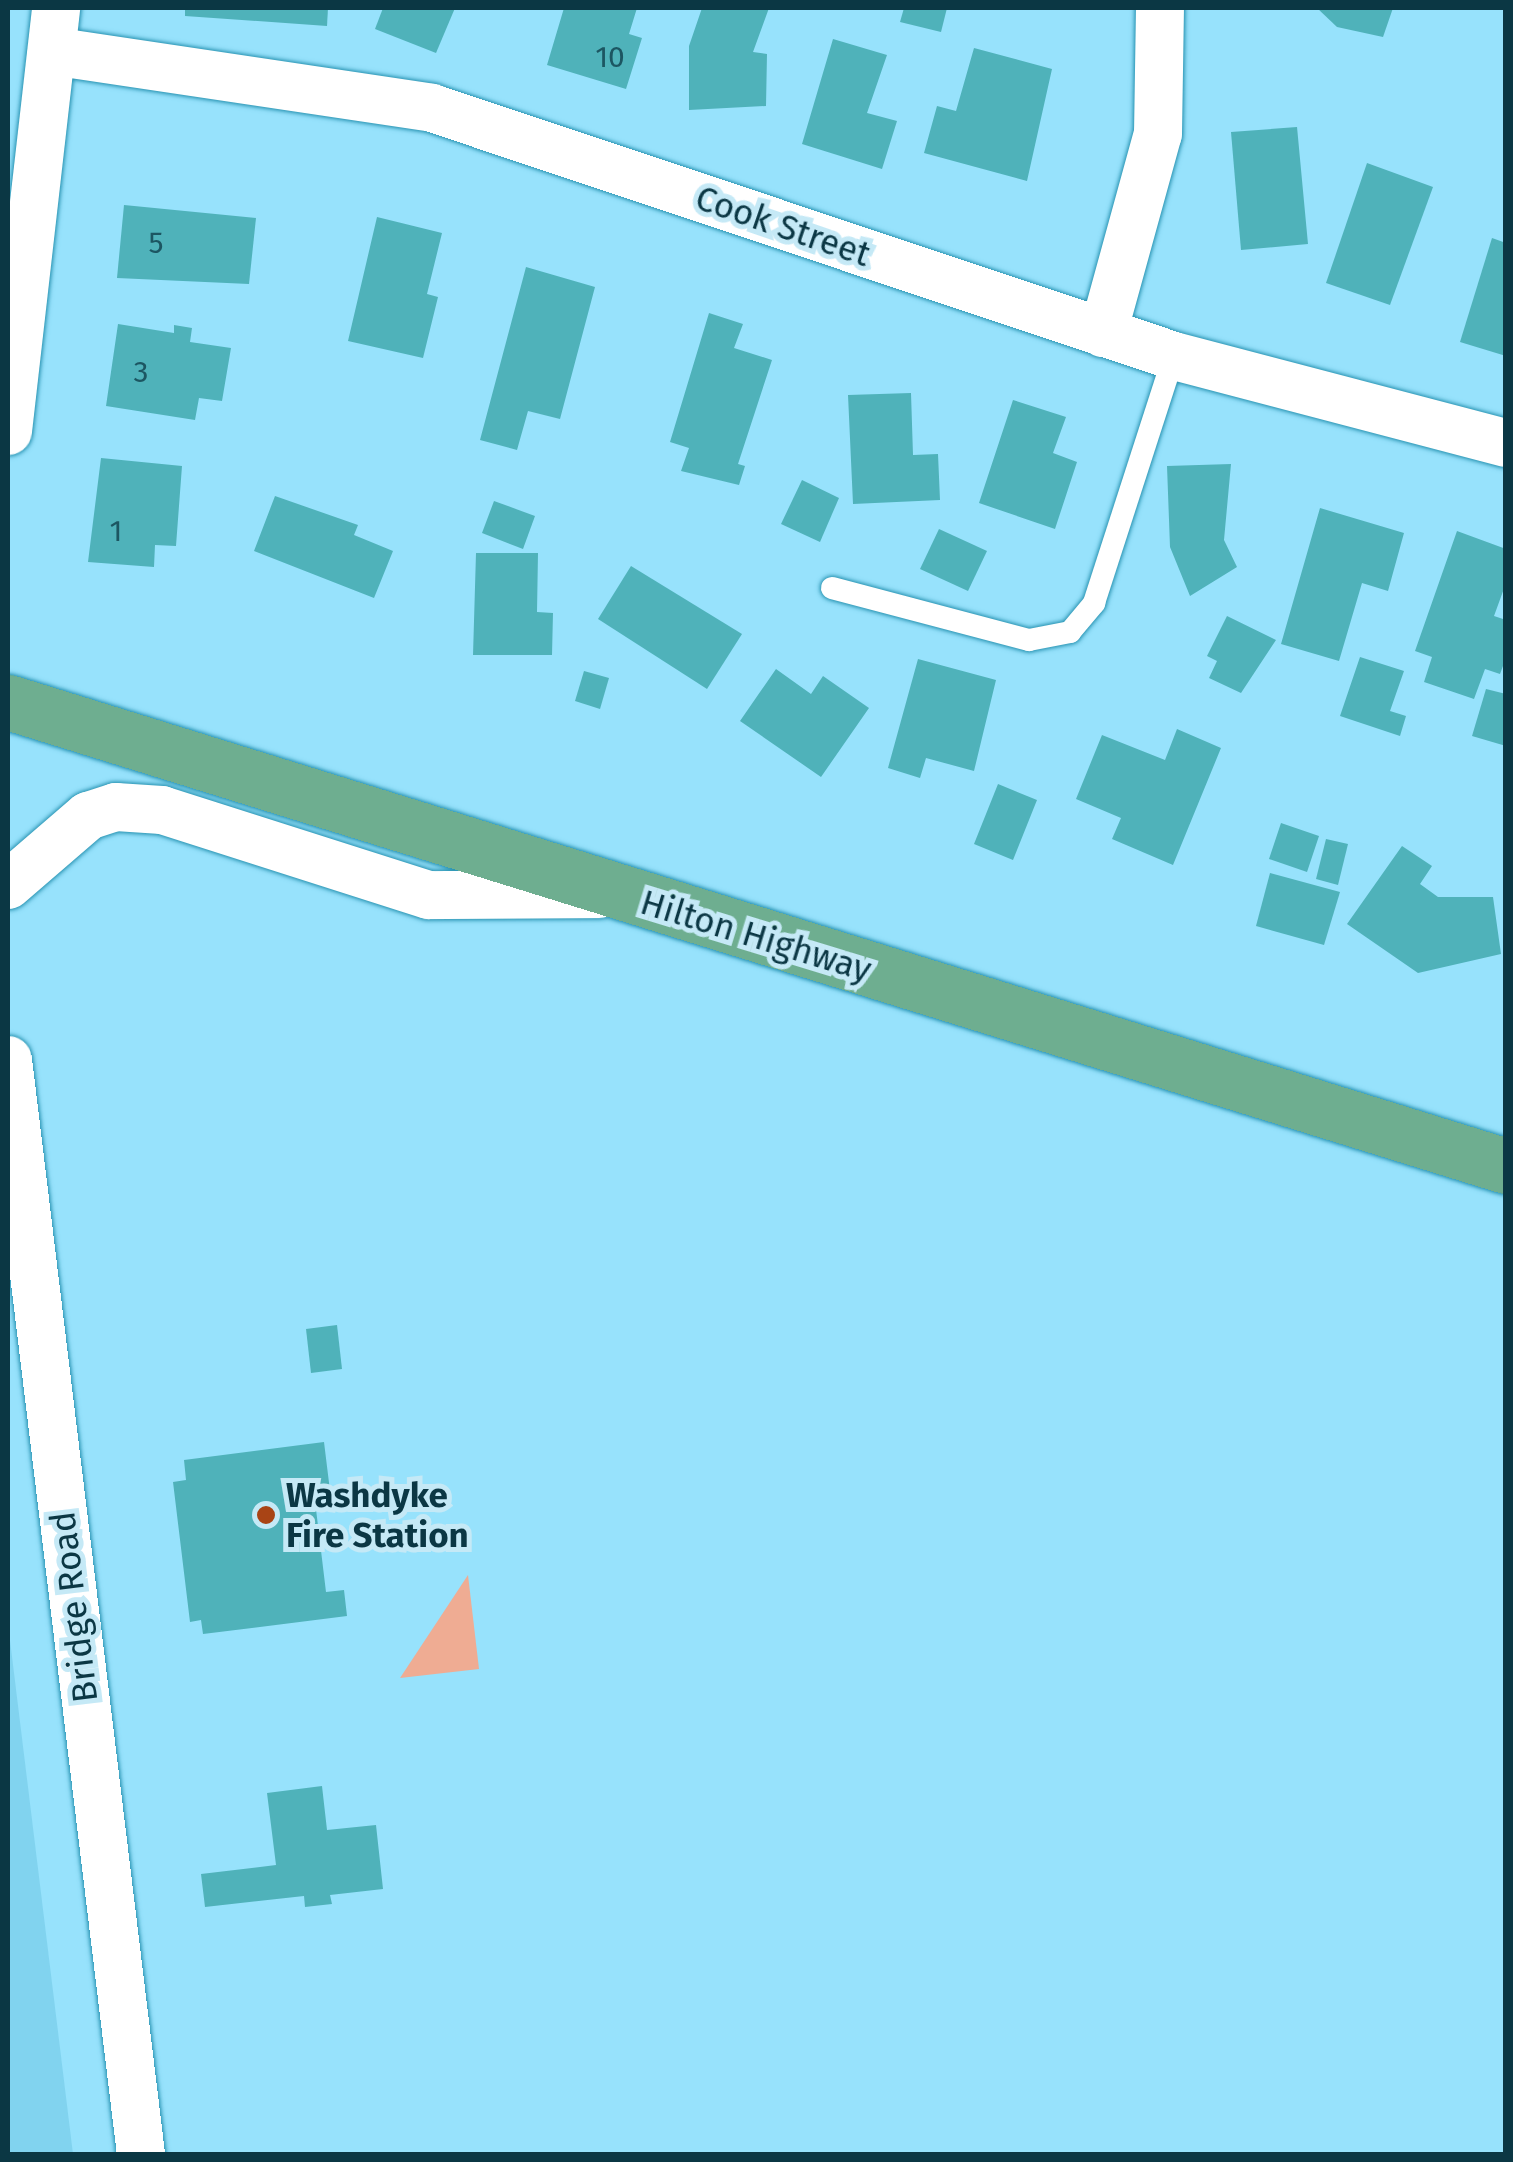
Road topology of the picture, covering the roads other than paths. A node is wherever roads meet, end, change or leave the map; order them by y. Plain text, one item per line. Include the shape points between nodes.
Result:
1 (1160, 8) edge
2 (54, 29) edge
3 (1103, 332) junction
4 (1174, 356) junction
5 (8, 431) edge
6 (1506, 444) edge
7 (832, 588) dead end
8 (8, 702) edge
9 (8, 885) edge
10 (617, 894) junction
11 (8, 1060) edge
12 (1506, 1166) edge
13 (141, 2154) edge

1 - 3 street via 1158,134
2 - 3 street, Cook Street via 432,108
2 - 5 street
3 - 4 street, Cook Street
4 - 6 street, Cook Street
4 - 7 lane via 1094,603 1070,632 1030,640
8 - 10 highway, Hilton Highway
9 - 10 street via 88,816 116,807 162,810 429,895
10 - 12 highway, Hilton Highway
11 - 13 street, Bridge Road

